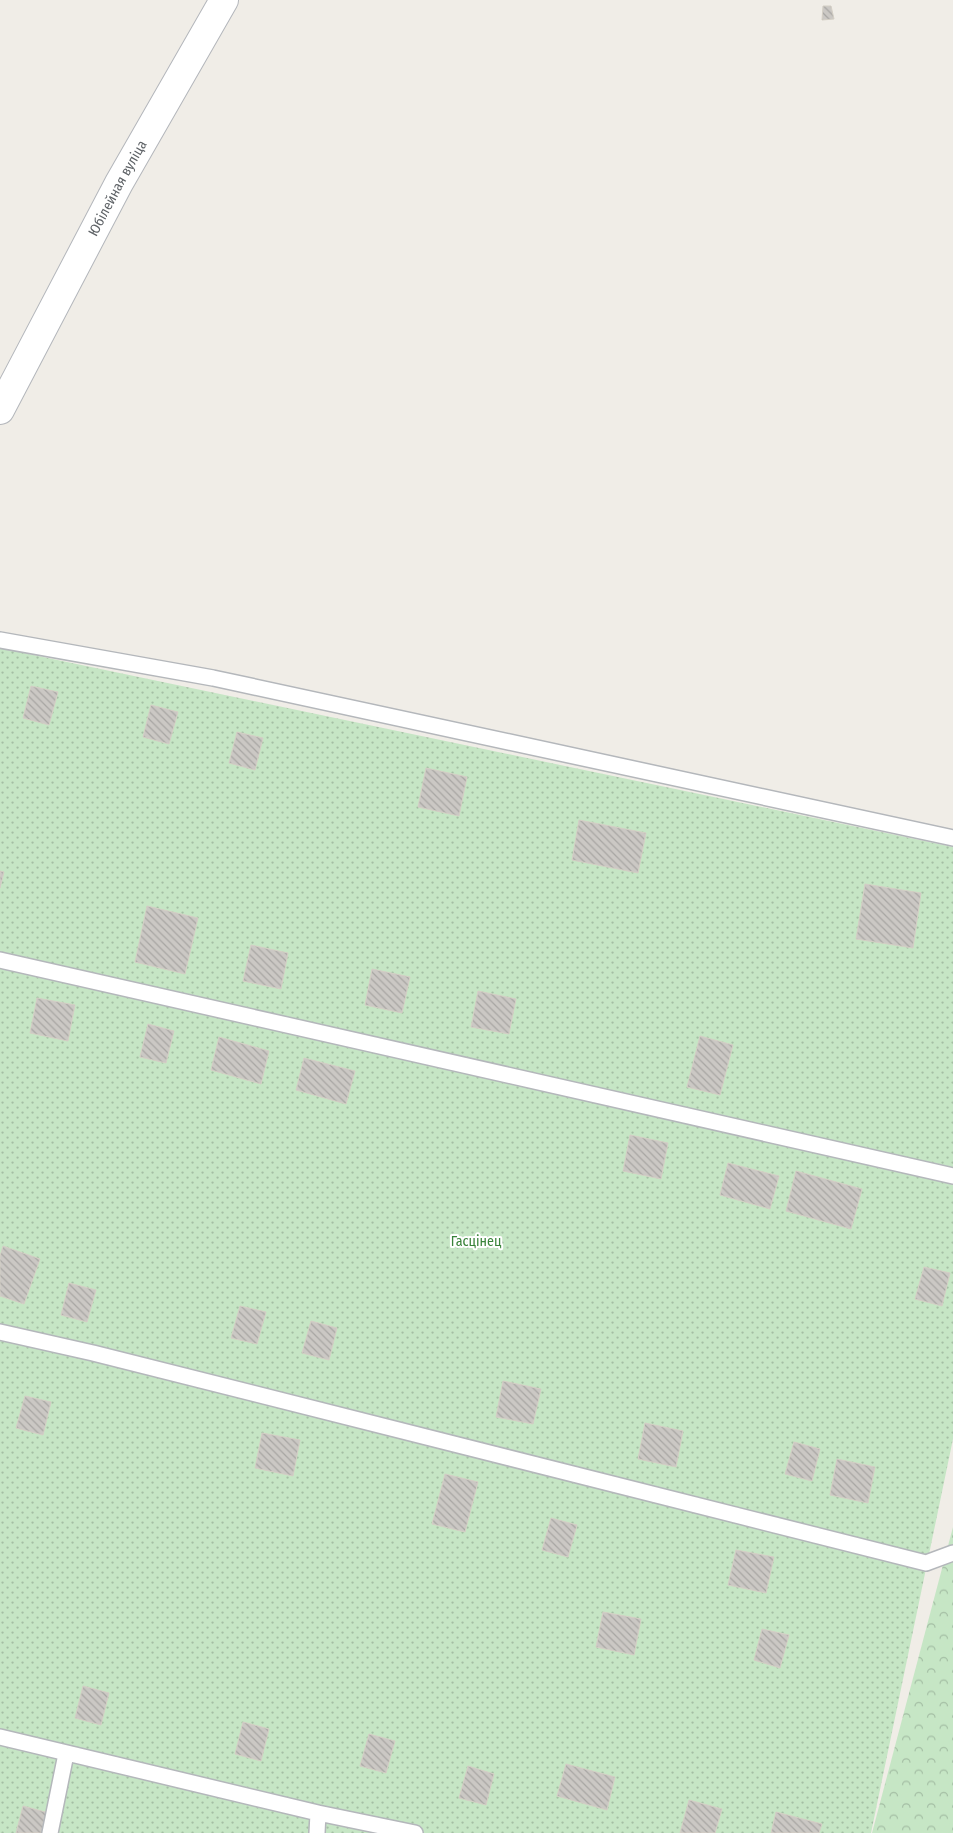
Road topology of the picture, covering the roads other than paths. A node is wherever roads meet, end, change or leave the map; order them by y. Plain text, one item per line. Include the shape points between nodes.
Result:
1 (224, 0) edge
2 (0, 410) edge
3 (0, 640) edge
4 (953, 838) edge
5 (0, 960) edge
6 (953, 1176) edge
7 (0, 1332) edge
8 (953, 1554) edge
9 (0, 1736) edge
10 (66, 1754) junction
11 (318, 1813) junction
12 (50, 1833) edge
13 (317, 1833) edge
14 (415, 1833) edge

1 - 2 street, Юбілейная вуліца via 119,183
3 - 4 lane via 213,678
5 - 6 lane
7 - 8 lane via 926,1563
9 - 10 lane
10 - 11 lane
10 - 12 lane
11 - 13 lane
11 - 14 lane

